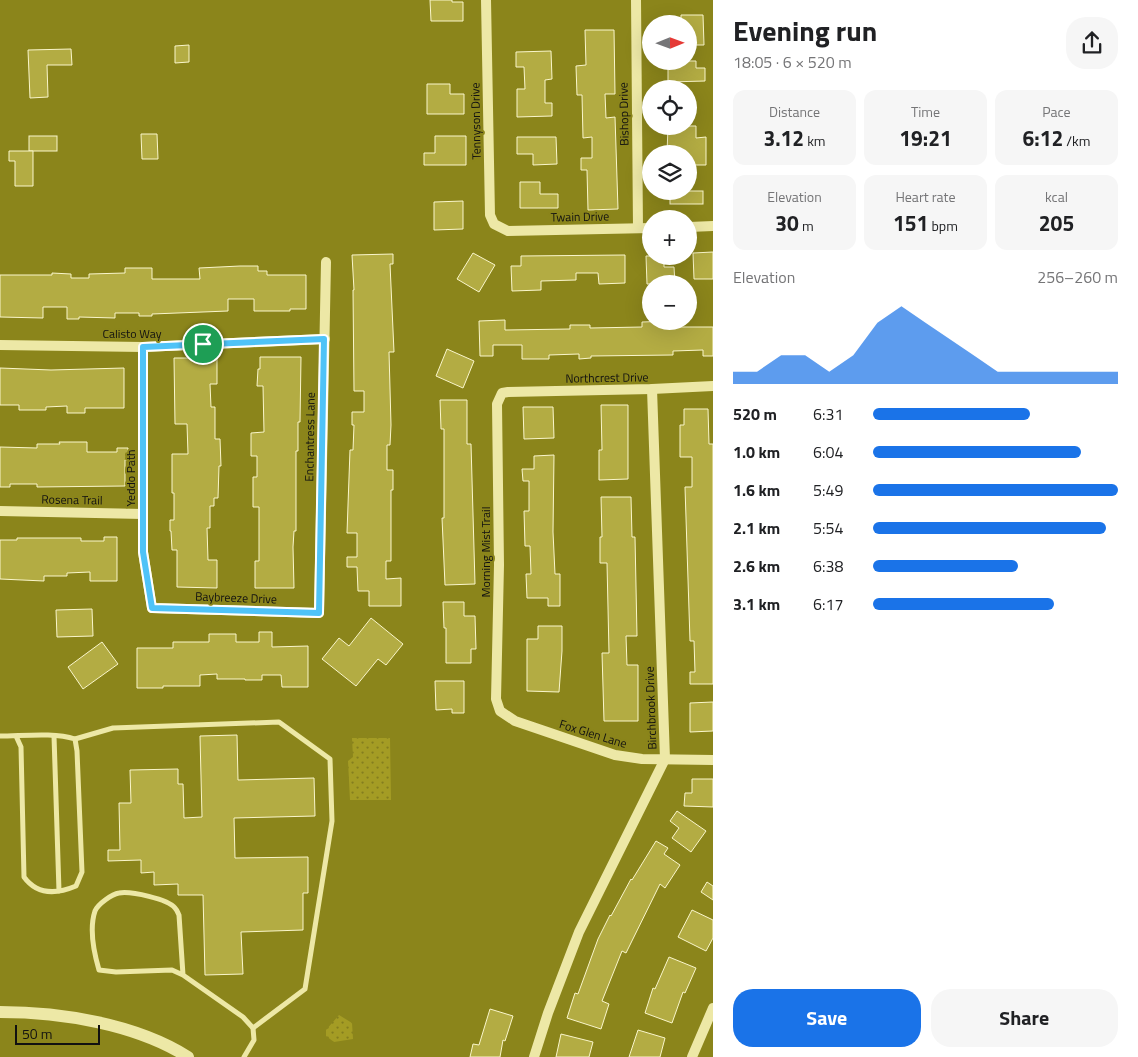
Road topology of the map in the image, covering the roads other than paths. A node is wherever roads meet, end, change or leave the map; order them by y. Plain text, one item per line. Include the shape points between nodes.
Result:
1 (486, 0) edge
2 (636, 0) edge
3 (713, 226) edge
4 (697, 227) edge
5 (638, 228) junction
6 (642, 228) edge
7 (508, 231) joint
8 (326, 262) dead end
9 (324, 339) junction
10 (0, 345) edge
11 (143, 347) junction
12 (713, 386) edge
13 (652, 390) junction
14 (502, 393) joint
15 (0, 511) edge
16 (143, 514) junction
17 (152, 608) joint
18 (319, 613) joint
19 (500, 711) joint
20 (0, 736) edge
21 (16, 736) junction
22 (54, 736) junction
23 (75, 739) junction
24 (665, 759) junction
25 (713, 760) edge
26 (59, 891) junction
27 (183, 975) junction
28 (713, 1008) edge
29 (0, 1012) edge
30 (252, 1028) junction
31 (188, 1057) edge
32 (244, 1057) edge
33 (534, 1057) edge
34 (692, 1057) edge

1 - 7 street, Tennyson Drive via 490,215 494,224
2 - 5 street, Bishop Drive
3 - 4 street
5 - 6 street, Twain Drive
5 - 7 street, Twain Drive
8 - 9 street, Enchantress Lane
9 - 11 street, Calisto Way
9 - 18 street, Enchantress Lane
10 - 11 street, Calisto Way
11 - 16 street, Yeddo Path
12 - 13 street, Northcrest Drive
13 - 14 street, Northcrest Drive
13 - 24 street, Birchbrook Drive
14 - 19 street, Morning Mist Trail via 497,404 499,565 496,698
15 - 16 street, Rosena Trail
16 - 17 street, Yeddo Path via 143,552
17 - 18 street, Baybreeze Drive
19 - 24 street, Fox Glen Lane via 515,722 614,755
20 - 21 lane
21 - 22 lane
21 - 26 lane via 21,747 24,877 30,885 45,892
22 - 23 lane
22 - 26 lane
23 - 26 lane via 82,872 76,886
23 - 30 lane via 113,728 279,722 330,759 332,820 305,990
24 - 25 street, Fox Glen Lane
24 - 33 street, Birchbrook Drive via 578,932
27 - 27 lane via 179,915 175,907 138,894 119,893 95,910 94,944 99,970 172,970
27 - 30 lane via 243,1017
28 - 34 street
29 - 31 street via 81,1018 134,1032
30 - 32 lane via 254,1040

